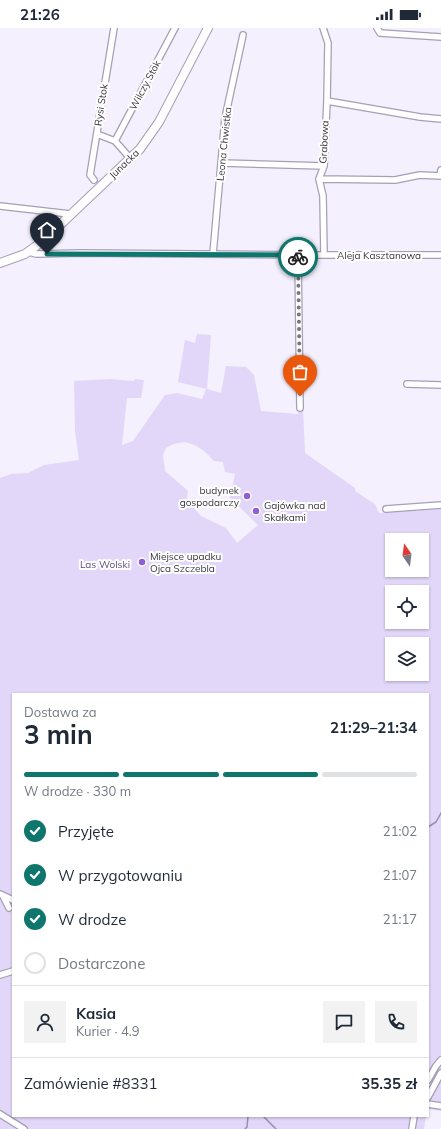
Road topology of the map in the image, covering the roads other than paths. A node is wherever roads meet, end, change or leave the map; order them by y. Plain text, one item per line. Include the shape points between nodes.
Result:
1 (114, 28) edge
2 (175, 28) edge
3 (208, 28) edge
4 (323, 28) edge
5 (377, 28) edge
6 (243, 35) dead end
7 (441, 37) edge
8 (327, 100) junction
9 (441, 119) edge
10 (97, 134) junction
11 (115, 142) junction
12 (130, 158) junction
13 (222, 163) junction
14 (324, 166) junction
15 (441, 174) edge
16 (319, 179) junction
17 (94, 180) dead end
18 (0, 206) edge
19 (70, 214) junction
20 (29, 252) junction
21 (213, 254) junction
22 (298, 255) junction
23 (324, 255) junction
24 (441, 255) edge
25 (0, 264) edge
26 (407, 384) dead end
27 (441, 385) edge
28 (300, 408) dead end
29 (441, 504) edge
30 (386, 509) dead end
31 (2, 895) edge
32 (12, 900) edge
33 (9, 908) dead end
34 (12, 971) edge
35 (0, 975) edge
36 (441, 1060) edge
37 (441, 1073) edge
38 (429, 1078) edge
39 (429, 1095) edge
40 (429, 1104) edge
41 (441, 1106) edge
42 (0, 1114) edge
43 (414, 1117) edge
44 (24, 1129) edge
45 (412, 1129) edge

1 - 10 street, Rysi Stok
2 - 11 street, Wilczy Stok
3 - 12 street, Junacka via 159,122
4 - 8 street, Grabowa via 328,43
5 - 7 street via 380,33
6 - 13 street, Leona Chwistka via 225,118
8 - 9 street
8 - 14 street, Grabowa
10 - 11 street
10 - 17 street, Rysi Stok via 90,175
11 - 12 street
12 - 19 street, Junacka
13 - 14 street
13 - 21 street, Leona Chwistka
14 - 16 street, Grabowa
15 - 16 street via 395,180
16 - 23 street via 323,196
18 - 19 street
19 - 20 street, Junacka
20 - 21 street, Aleja Kasztanowa
20 - 25 street, Junacka
21 - 22 street, Aleja Kasztanowa
22 - 23 street, Aleja Kasztanowa
22 - 28 street
23 - 24 street, Aleja Kasztanowa
26 - 27 street
29 - 30 street
31 - 32 street
31 - 33 street
34 - 35 street
36 - 38 street
37 - 39 street
40 - 41 street
42 - 44 street
43 - 45 street

